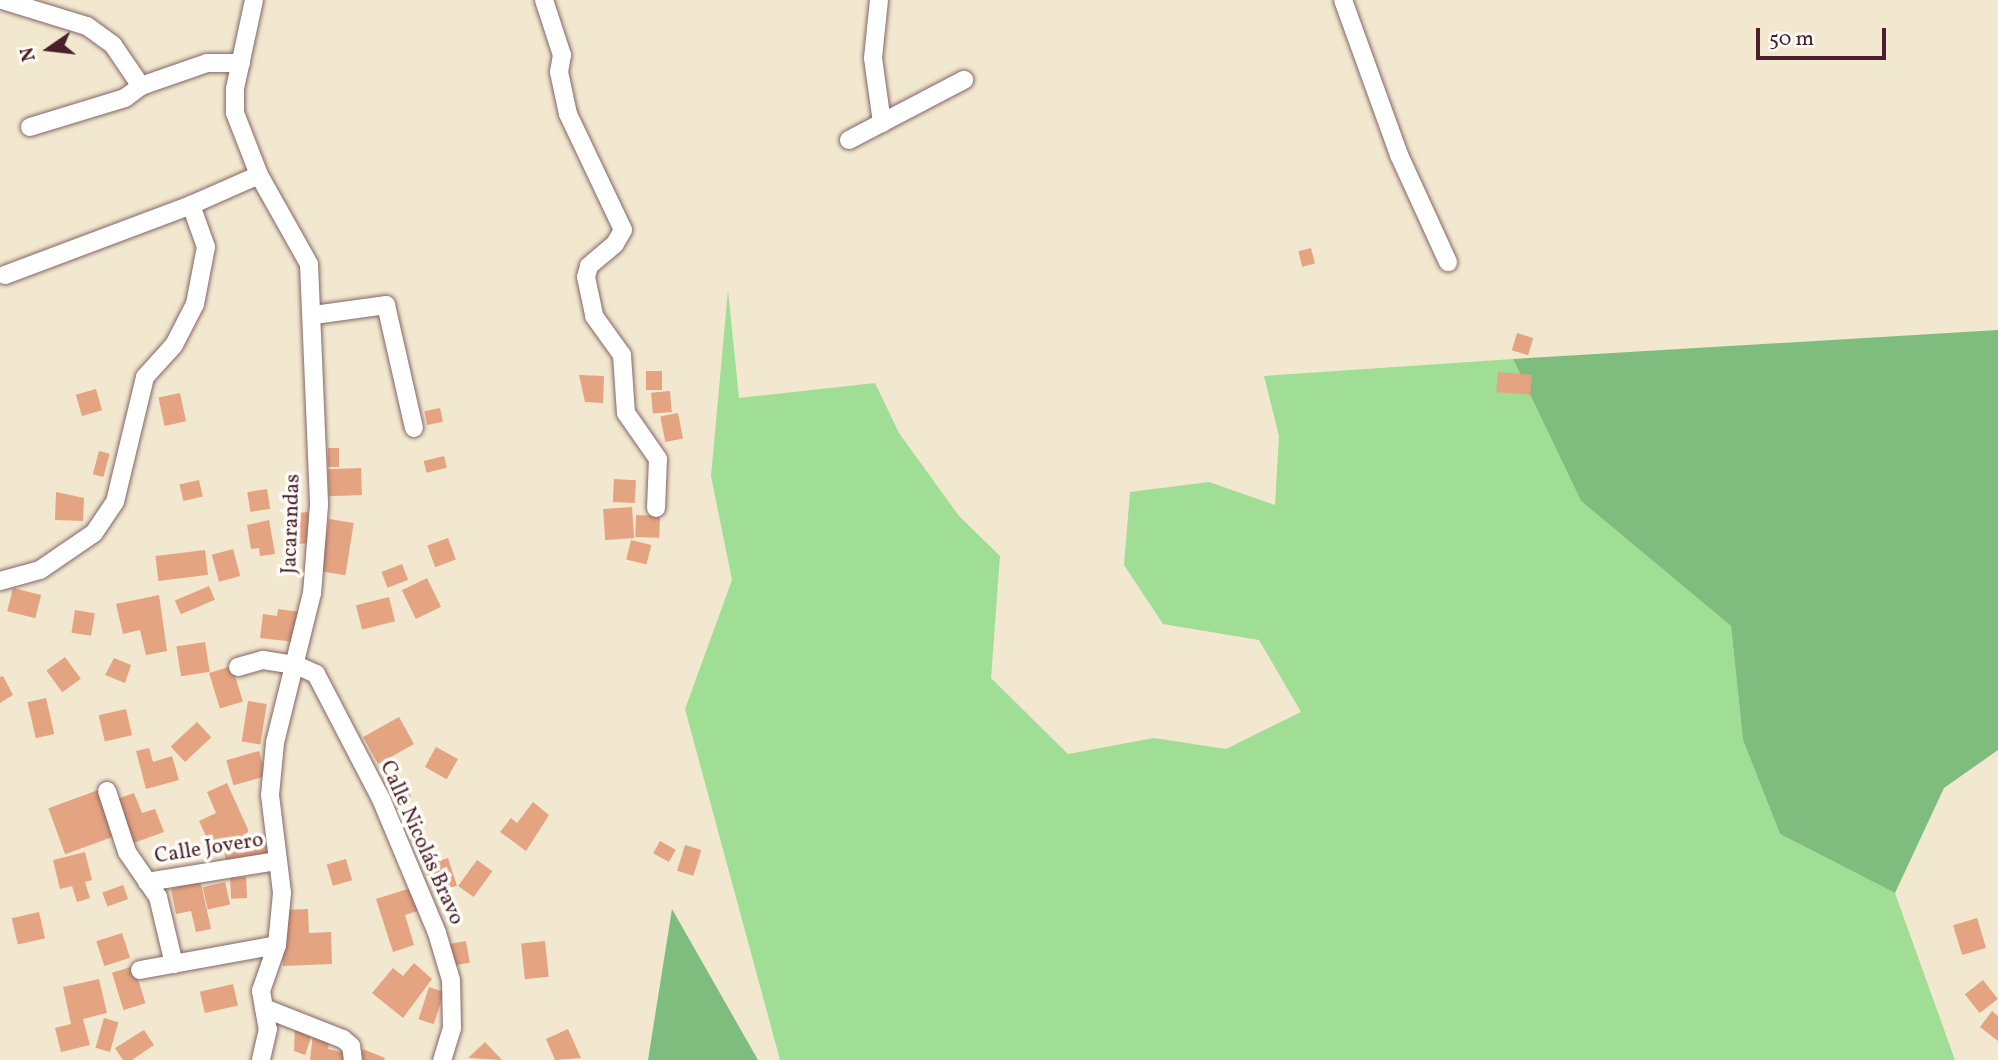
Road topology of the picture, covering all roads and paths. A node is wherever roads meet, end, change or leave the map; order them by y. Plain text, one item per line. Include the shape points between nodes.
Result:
1 (2, 0) edge
2 (254, 0) edge
3 (544, 0) edge
4 (879, 0) edge
5 (1343, 0) edge
6 (241, 63) junction
7 (964, 80) dead end
8 (141, 86) junction
9 (881, 123) junction
10 (30, 127) dead end
11 (849, 140) dead end
12 (259, 175) junction
13 (191, 205) junction
14 (1448, 262) dead end
15 (5, 275) dead end
16 (314, 315) junction
17 (414, 428) dead end
18 (656, 508) dead end
19 (0, 581) edge
20 (296, 665) junction
21 (237, 667) dead end
22 (107, 791) dead end
23 (278, 861) junction
24 (148, 882) junction
25 (277, 945) junction
26 (174, 964) junction
27 (140, 970) dead end
28 (264, 1008) junction
29 (352, 1053) edge
30 (261, 1060) edge
31 (442, 1060) edge

1 - 8 street via 87,26 113,45
2 - 6 street, Jacarandas
3 - 18 street via 562,55 559,72 568,114 623,230 615,244 589,266 586,277 594,316 622,355 626,413 658,459
4 - 9 street via 873,58
5 - 14 street via 1399,155
6 - 8 street via 207,64
6 - 12 street, Jacarandas via 235,113
7 - 9 street
8 - 10 street via 125,98
9 - 11 street
12 - 13 street
12 - 16 street, Jacarandas via 309,264
13 - 15 street
13 - 19 street via 206,247 195,304 174,345 145,377 115,502 94,533 40,570
16 - 17 street via 386,305
16 - 20 street, Jacarandas via 310,380 319,505 312,593
20 - 21 street via 263,660
20 - 23 street, Jacarandas via 275,743 270,795
20 - 31 street, Calle Nicolás Bravo via 316,674 380,799 437,933 451,980 452,1028
22 - 24 street via 127,852
23 - 24 street, Calle Jovero
23 - 25 street, Jacarandas via 282,894
24 - 26 street via 159,897
25 - 26 street
25 - 28 street, Jacarandas via 261,991
26 - 27 street
28 - 29 street
28 - 30 street, Jacarandas via 268,1029

